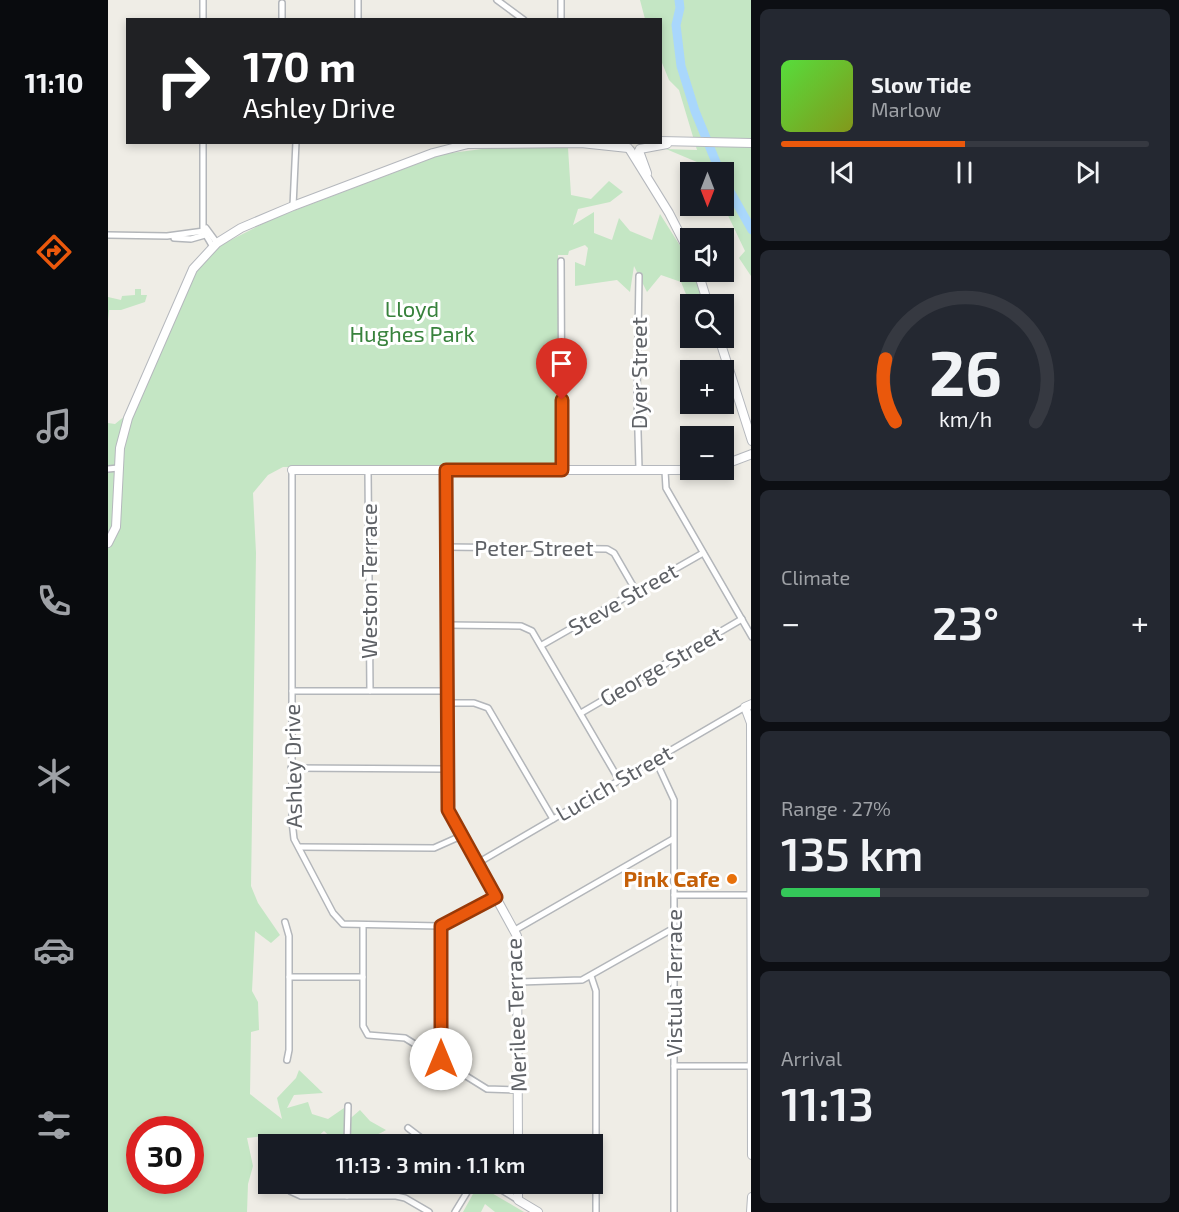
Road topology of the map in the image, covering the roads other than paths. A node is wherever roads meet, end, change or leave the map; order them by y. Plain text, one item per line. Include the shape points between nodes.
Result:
1 (203, 0) edge
2 (358, 0) edge
3 (497, 0) edge
4 (561, 0) edge
5 (282, 3) dead end
6 (203, 18) edge
7 (282, 18) edge
8 (358, 18) edge
9 (521, 18) edge
10 (561, 18) edge
11 (662, 141) edge
12 (684, 143) junction
13 (751, 143) edge
14 (203, 144) edge
15 (296, 144) edge
16 (464, 144) edge
17 (594, 144) edge
18 (629, 147) edge
19 (640, 147) edge
20 (653, 185) junction
21 (293, 206) junction
22 (205, 230) junction
23 (108, 235) edge
24 (680, 235) edge
25 (215, 245) junction
26 (561, 261) dead end
27 (639, 276) dead end
28 (722, 348) edge
29 (751, 438) edge
30 (751, 454) edge
31 (734, 461) edge
32 (118, 468) junction
33 (108, 469) edge
34 (639, 469) junction
35 (292, 470) joint
36 (446, 470) junction
37 (562, 470) junction
38 (368, 471) junction
39 (666, 471) junction
40 (680, 471) edge
41 (108, 543) edge
42 (446, 547) junction
43 (703, 553) junction
44 (636, 591) junction
45 (742, 619) junction
46 (447, 625) junction
47 (751, 635) edge
48 (542, 645) junction
49 (292, 691) junction
50 (370, 691) junction
51 (447, 691) junction
52 (447, 703) junction
53 (748, 705) edge
54 (581, 712) junction
55 (655, 759) junction
56 (291, 768) junction
57 (447, 769) junction
58 (619, 780) junction
59 (553, 819) junction
60 (461, 836) junction
61 (673, 839) junction
62 (299, 847) junction
63 (476, 864) junction
64 (674, 895) junction
65 (751, 896) edge
66 (496, 897) junction
67 (285, 922) dead end
68 (363, 926) junction
69 (441, 926) junction
70 (674, 928) junction
71 (515, 930) junction
72 (591, 976) junction
73 (289, 977) junction
74 (363, 977) junction
75 (751, 980) edge
76 (519, 982) junction
77 (751, 987) edge
78 (441, 1059) junction
79 (287, 1060) dead end
80 (674, 1066) junction
81 (751, 1066) edge
82 (519, 1090) junction
83 (348, 1106) dead end
84 (408, 1128) dead end
85 (347, 1134) edge
86 (416, 1134) edge
87 (519, 1134) edge
88 (297, 1194) edge
89 (466, 1194) edge
90 (508, 1194) edge
91 (518, 1194) edge
92 (347, 1196) joint
93 (518, 1200) junction
94 (428, 1212) edge
95 (455, 1212) edge
96 (538, 1212) edge
97 (596, 1212) edge
98 (674, 1212) edge

1 - 6 street
2 - 8 street
3 - 9 street
4 - 10 street
5 - 7 street
11 - 12 street
12 - 13 street
12 - 19 street
14 - 22 street
15 - 21 street
16 - 21 street
17 - 18 street
18 - 19 street
18 - 20 street
19 - 20 street
20 - 24 street
21 - 25 street via 241,228
22 - 23 street via 191,239
22 - 25 street
25 - 32 street via 193,269 134,405
26 - 37 street
27 - 34 street, Dyer Street
28 - 29 street
30 - 31 street
32 - 33 street
32 - 41 street via 116,528
34 - 37 street
34 - 39 street
35 - 38 street
35 - 49 street, Ashley Drive
36 - 37 street
36 - 38 street
36 - 42 street, Merilee Terrace
38 - 50 street, Weston Terrace
39 - 40 street
39 - 43 street via 666,488
42 - 44 street, Peter Street via 607,549 614,553
42 - 46 street, Merilee Terrace
43 - 44 street, Steve Street
43 - 45 street
44 - 48 street, Steve Street
45 - 47 street
45 - 54 street, George Street
46 - 48 street via 521,626 531,631
46 - 51 street, Merilee Terrace
48 - 54 street
49 - 50 street
49 - 56 street, Ashley Drive
50 - 51 street
51 - 52 street, Merilee Terrace
52 - 57 street, Merilee Terrace
52 - 59 street via 474,703 488,708
53 - 55 street, Lucich Street
53 - 65 street
54 - 58 street
55 - 58 street, Lucich Street
55 - 61 street, Vistula Terrace via 674,801
56 - 57 street
56 - 62 street, Ashley Drive via 292,821
57 - 60 street, Merilee Terrace via 448,810
58 - 59 street, Lucich Street
59 - 63 street, Lucich Street
60 - 62 street via 434,848
60 - 63 street, Merilee Terrace
61 - 64 street, Vistula Terrace
61 - 71 street
62 - 68 street, Ashley Drive via 338,920
63 - 66 street, Merilee Terrace
64 - 65 street
64 - 70 street, Vistula Terrace
65 - 75 street
66 - 69 street, Ashley Drive
66 - 71 street, Merilee Terrace
67 - 73 street
68 - 69 street, Ashley Drive
68 - 74 street
69 - 78 street
70 - 72 street
70 - 80 street, Vistula Terrace
71 - 76 street, Merilee Terrace
72 - 76 street via 571,982
72 - 97 street via 596,991
73 - 74 street
73 - 79 street
74 - 78 street via 363,1026 368,1035 405,1038
75 - 77 street
76 - 82 street, Merilee Terrace
77 - 81 street
78 - 82 street via 487,1089
80 - 81 street
80 - 98 street, Vistula Terrace
82 - 87 street, Merilee Terrace
83 - 85 street
84 - 86 street
88 - 92 street
89 - 95 street
90 - 93 street
91 - 93 street
92 - 94 street via 401,1197
93 - 96 street

